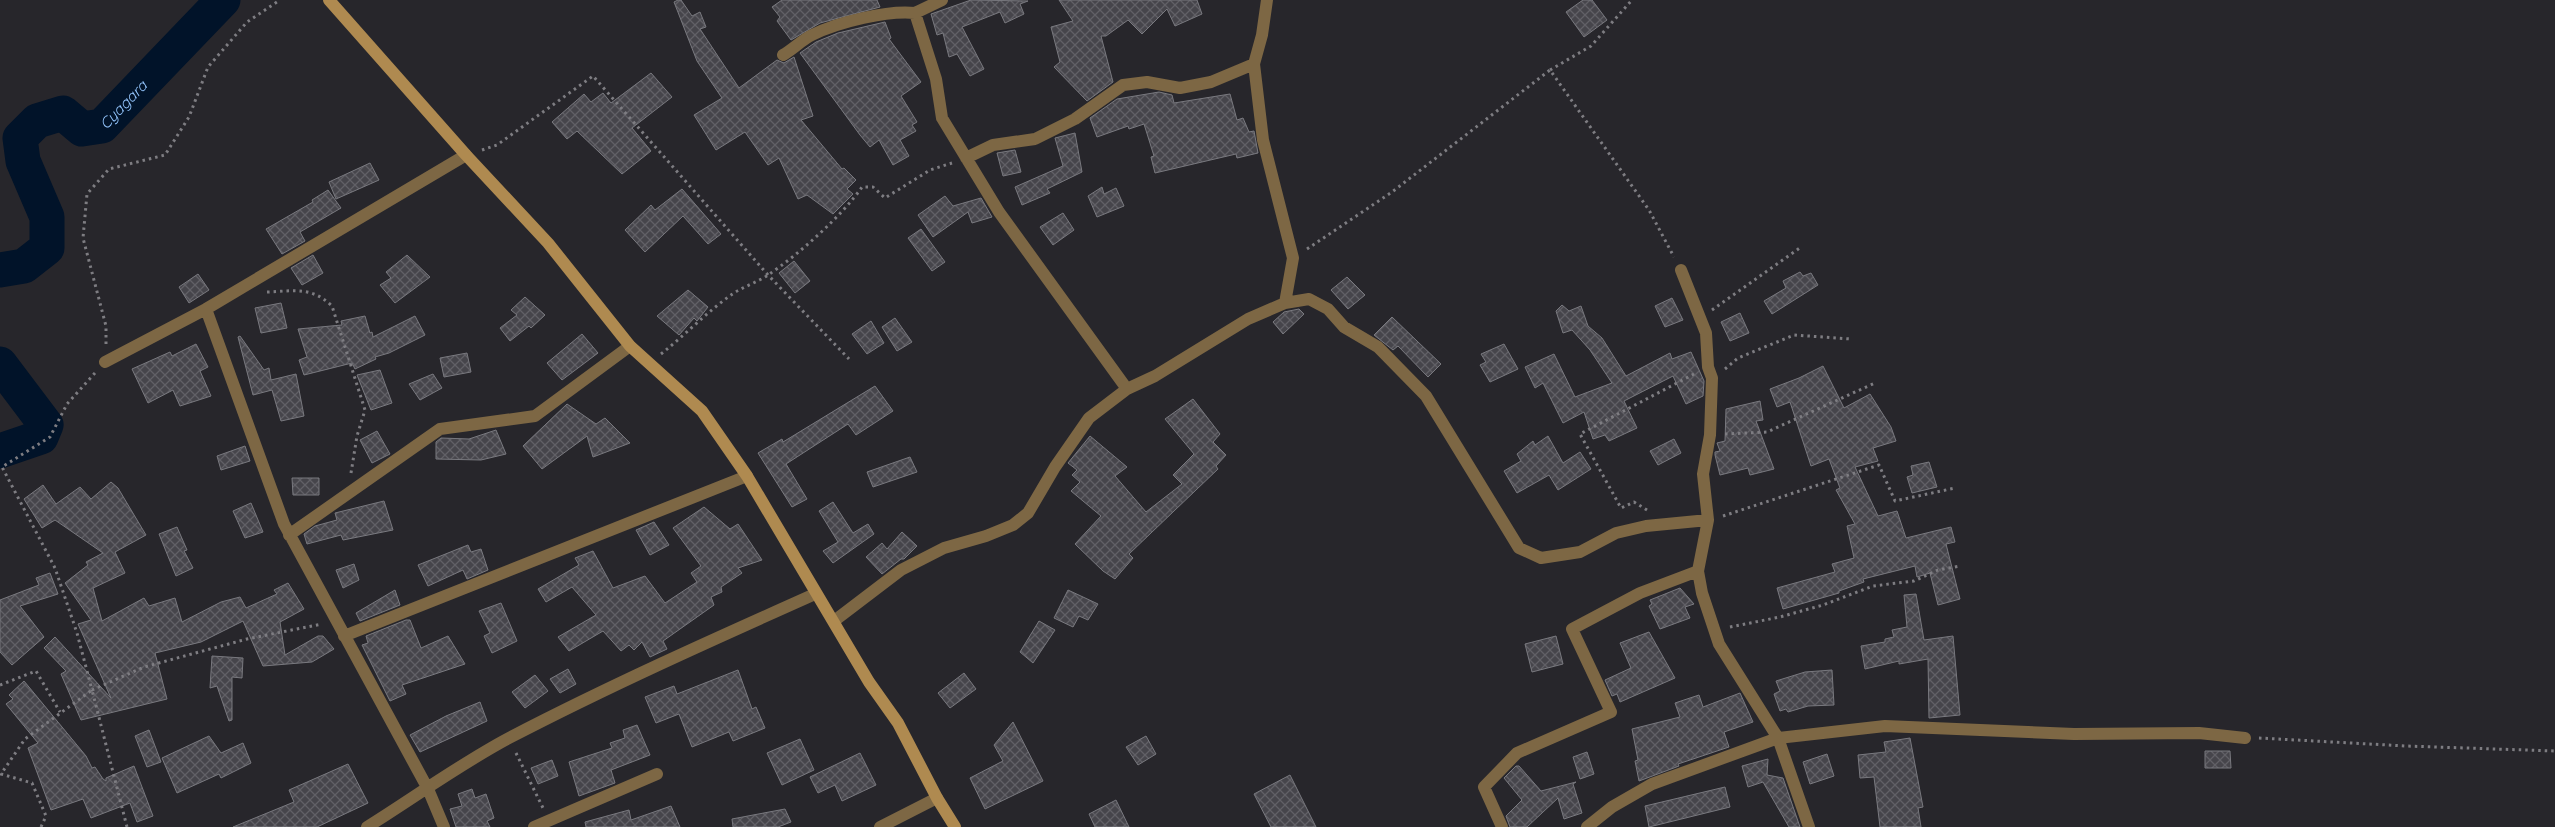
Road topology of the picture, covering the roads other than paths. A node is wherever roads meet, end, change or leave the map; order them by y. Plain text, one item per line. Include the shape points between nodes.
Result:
1 (329, 0) edge
2 (942, 0) edge
3 (1267, 0) edge
4 (915, 13) junction
5 (783, 55) dead end
6 (1254, 64) junction
7 (466, 155) junction
8 (966, 158) junction
9 (1681, 270) road end
10 (1285, 303) junction
11 (206, 309) junction
12 (630, 346) junction
13 (106, 362) road end
14 (1127, 389) junction
15 (746, 476) junction
16 (1708, 520) junction
17 (289, 535) junction
18 (1698, 571) junction
19 (815, 594) junction
20 (834, 621) junction
21 (344, 636) junction
22 (1778, 738) junction
23 (2245, 738) road end
24 (658, 774) dead end
25 (428, 789) junction
26 (937, 798) junction
27 (368, 827) edge
28 (444, 827) edge
29 (534, 827) edge
30 (880, 827) edge
31 (956, 827) edge
32 (1502, 827) edge
33 (1587, 827) edge
34 (1809, 827) edge

1 - 7 main road
2 - 4 street
3 - 6 street
4 - 5 street via 899,12 859,20 812,35
4 - 8 street via 936,79 942,118
6 - 8 street via 1211,82 1180,88 1147,82 1123,85 1075,119 1035,139 993,144
6 - 10 street via 1263,140 1293,258
7 - 11 street
7 - 12 main road via 548,243
8 - 14 street via 999,212
9 - 16 street via 1706,333 1710,435 1703,474
10 - 14 street via 1248,319 1155,376
10 - 16 street via 1309,299 1328,309 1344,327 1378,347 1426,396 1520,548 1541,558 1580,552 1616,533 1646,526
11 - 13 street
11 - 17 street
12 - 15 main road via 702,411
12 - 17 street via 535,416 440,430
14 - 20 street via 1089,418 1028,513 1013,525 944,548 901,570
15 - 19 main road
15 - 21 street
16 - 18 street
17 - 21 street
18 - 22 street via 1719,644
18 - 32 street via 1640,593 1572,629 1611,712 1517,753 1484,787
19 - 20 main road
19 - 25 street via 672,658 509,738 448,773
20 - 26 main road via 869,682 898,723
21 - 25 street
22 - 23 street via 1885,726 2074,734 2199,733
22 - 33 street via 1652,784 1612,807
22 - 34 street
24 - 29 street
25 - 27 street
25 - 28 street
26 - 30 street
26 - 31 main road

